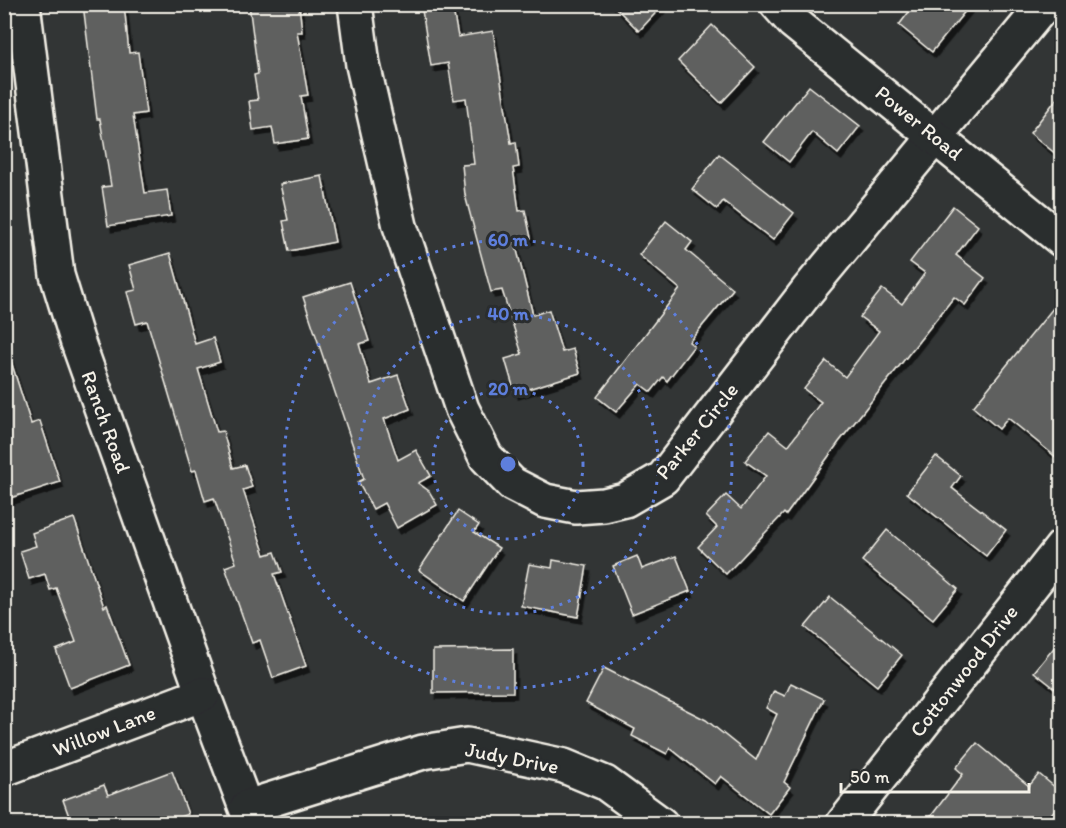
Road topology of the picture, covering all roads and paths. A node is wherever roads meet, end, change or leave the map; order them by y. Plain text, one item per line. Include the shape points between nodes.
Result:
1 (22, 4) edge
2 (355, 4) edge
3 (777, 4) edge
4 (1045, 4) edge
5 (937, 136) junction
6 (1062, 240) edge
7 (1062, 547) edge
8 (203, 694) junction
9 (4, 769) edge
10 (250, 815) edge
11 (661, 824) edge
12 (843, 824) edge

1 - 8 street, Ranch Road via 57,274
2 - 5 street, Parker Circle via 363,65 400,226 462,409 497,471 528,493 561,506 604,506 625,500 663,478 808,290
3 - 5 street, Power Road via 793,22
4 - 5 street, Parker Circle
5 - 6 street, Power Road
7 - 12 street, Cottonwood Drive
8 - 9 street, Willow Lane
8 - 10 street, Ranch Road
10 - 11 street, Judy Drive via 423,752 467,745 564,766 605,783

